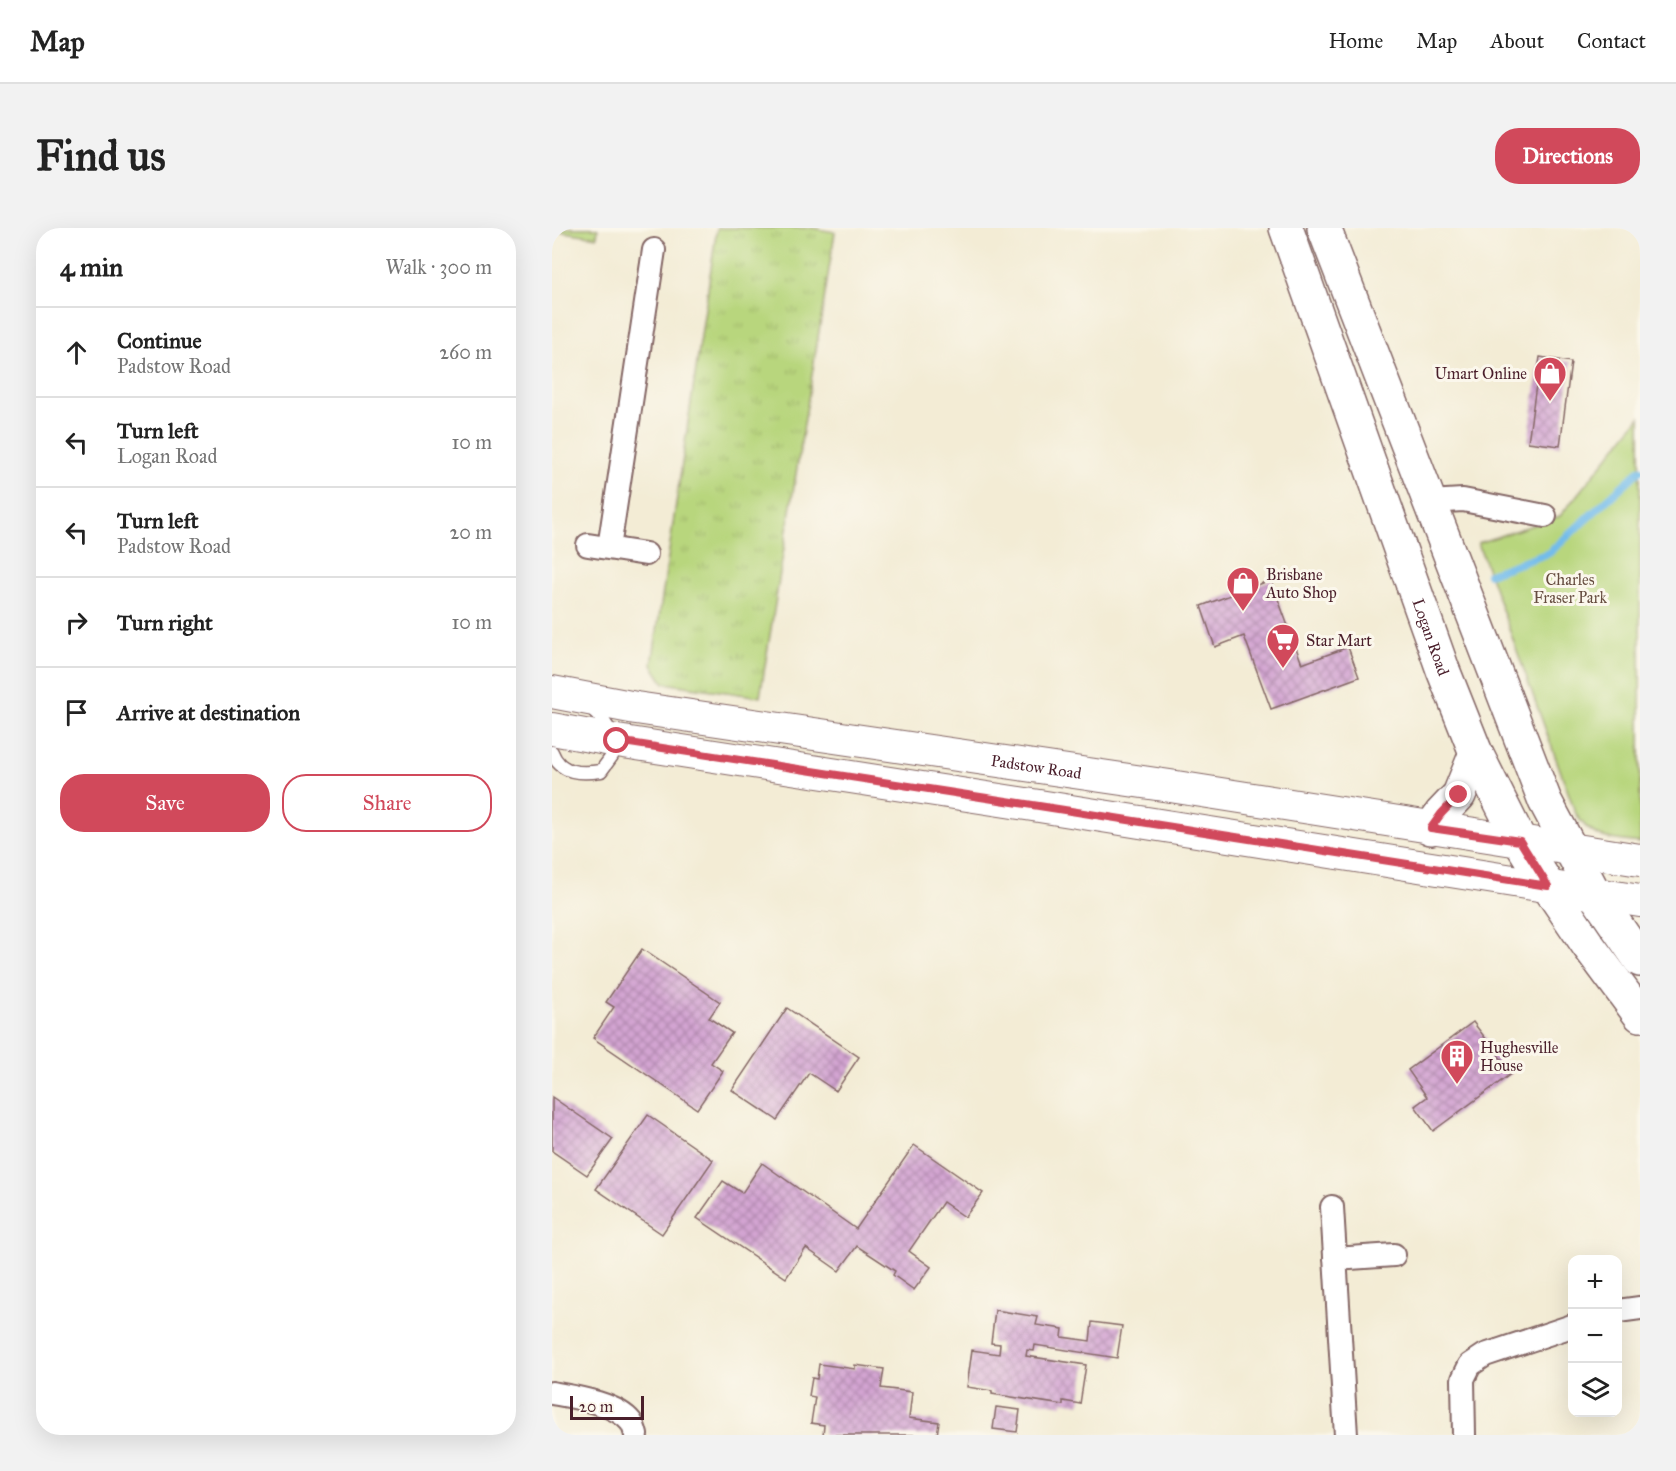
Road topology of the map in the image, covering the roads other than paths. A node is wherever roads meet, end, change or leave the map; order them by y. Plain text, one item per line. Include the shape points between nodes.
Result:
1 (1286, 228) edge
2 (1324, 228) edge
3 (654, 250) dead end
4 (1429, 502) junction
5 (1545, 516) dead end
6 (646, 554) dead end
7 (566, 695) edge
8 (552, 729) edge
9 (617, 741) junction
10 (552, 752) edge
11 (1476, 753) junction
12 (1431, 828) junction
13 (1520, 841) junction
14 (1569, 849) junction
15 (1640, 860) edge
16 (1548, 886) junction
17 (1594, 893) junction
18 (1640, 901) edge
19 (1640, 960) edge
20 (1640, 1015) edge
21 (1332, 1207) dead end
22 (1394, 1256) dead end
23 (1335, 1259) junction
24 (1640, 1308) edge
25 (1622, 1310) edge
26 (1568, 1327) edge
27 (552, 1393) edge
28 (636, 1435) edge
29 (1346, 1435) edge
30 (1464, 1435) edge

1 - 11 main road, Logan Road
2 - 4 main road
3 - 6 street via 599,546
4 - 5 street via 1463,500
4 - 14 main road via 1545,801
7 - 9 lane via 603,720
7 - 12 main road, Padstow Road
8 - 9 main road
9 - 10 lane via 601,771 580,774 563,768
9 - 16 main road
11 - 12 main road via 1459,795
11 - 13 main road, Logan Road
12 - 13 main road, Padstow Road
13 - 14 main road, Padstow Road
13 - 16 main road, Logan Road
14 - 15 main road, Padstow Road
14 - 17 main road
16 - 17 main road
16 - 20 main road, Logan Road
17 - 18 main road
17 - 19 main road
21 - 23 street
22 - 23 street
23 - 29 street
24 - 25 street
26 - 30 street via 1485,1355 1470,1365 1463,1379
27 - 28 street via 589,1399 614,1410 631,1422

